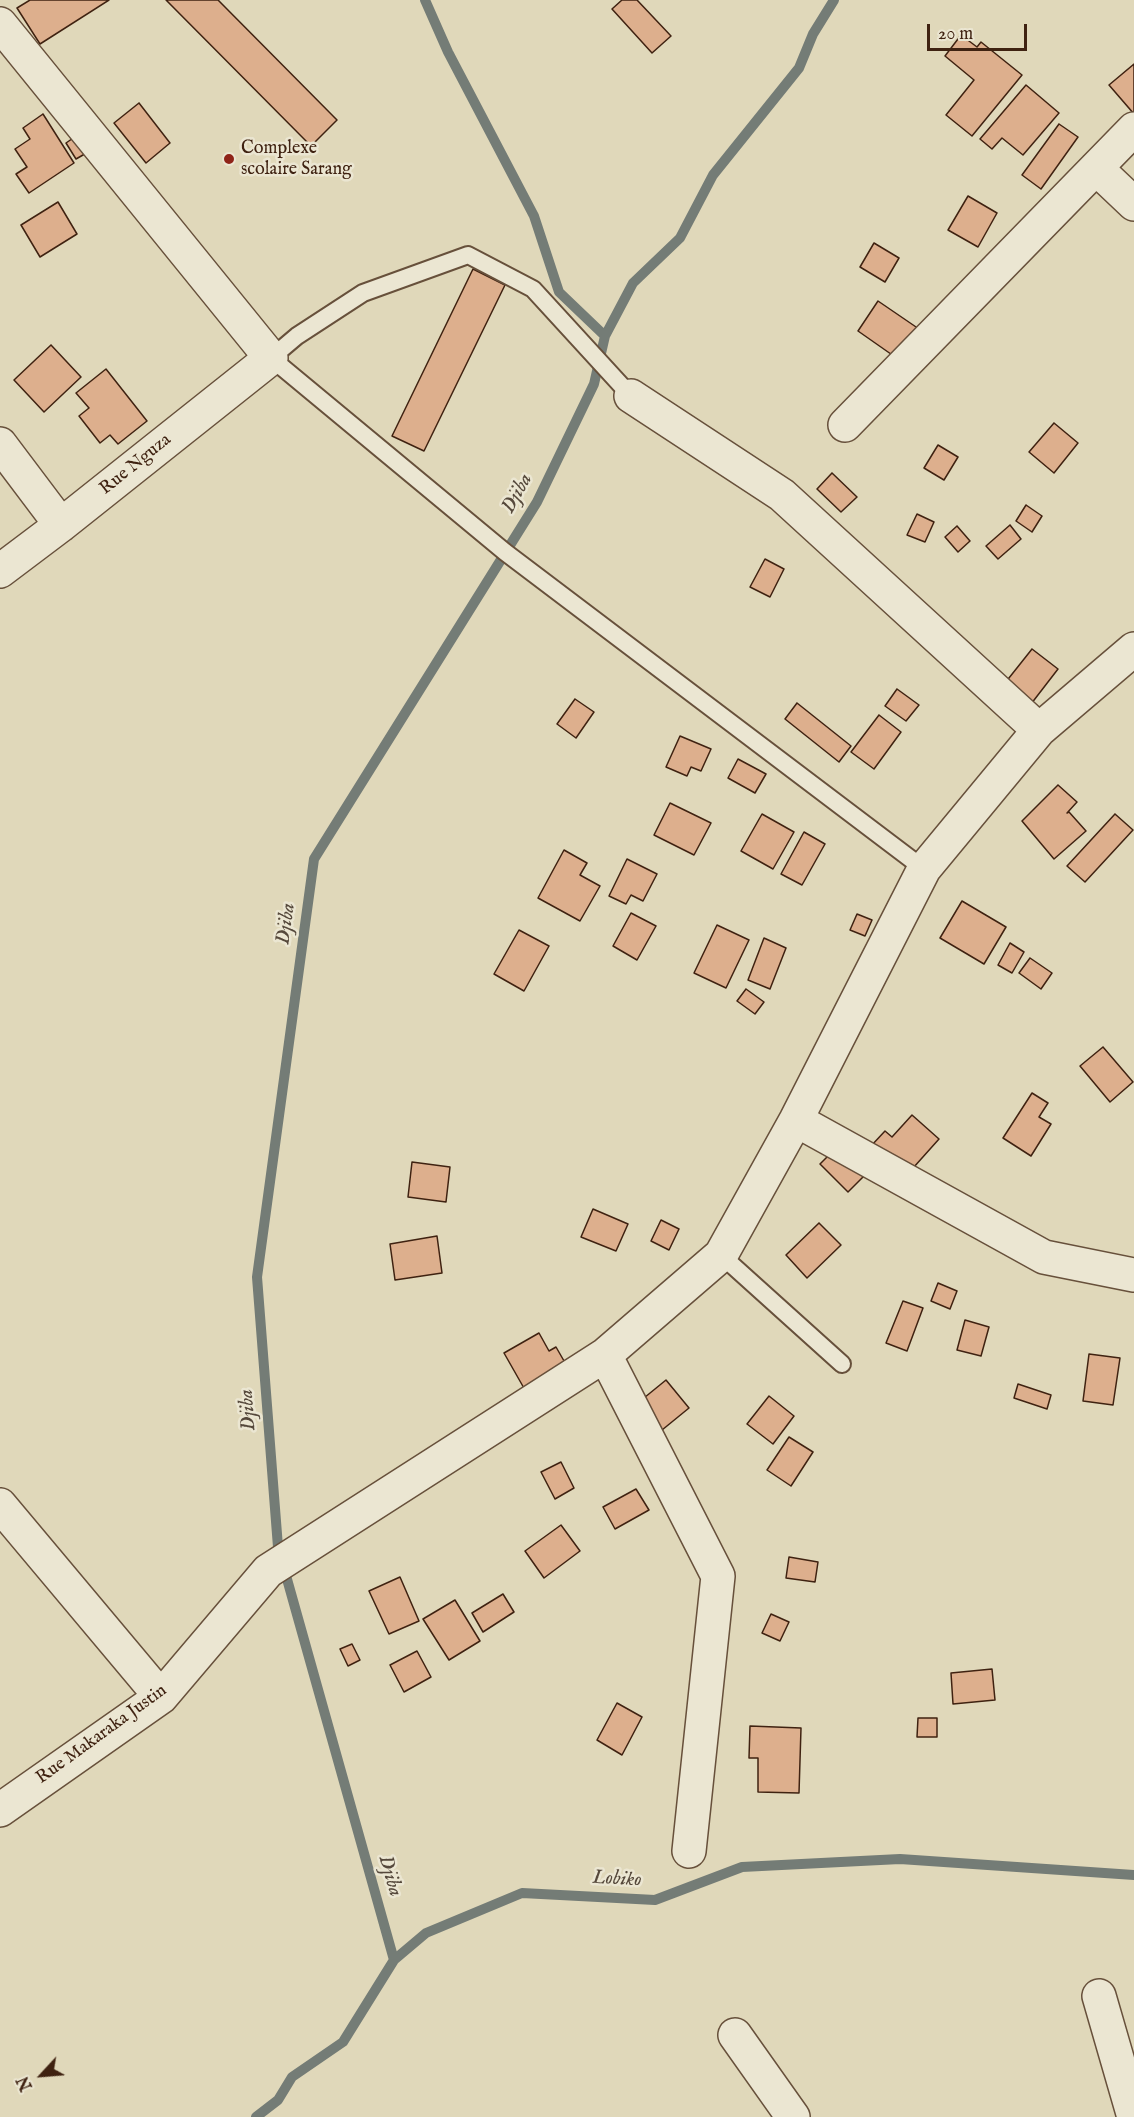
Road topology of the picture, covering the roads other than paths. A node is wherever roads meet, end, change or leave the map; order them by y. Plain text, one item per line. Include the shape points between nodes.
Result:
1 (0, 24) edge
2 (1134, 129) edge
3 (1096, 168) junction
4 (1134, 204) edge
5 (271, 358) junction
6 (631, 396) joint
7 (844, 425) dead end
8 (0, 444) edge
9 (61, 525) junction
10 (0, 571) edge
11 (1134, 649) edge
12 (1040, 730) junction
13 (924, 869) junction
14 (796, 1120) junction
15 (721, 1255) junction
16 (1134, 1275) edge
17 (605, 1356) junction
18 (842, 1365) dead end
19 (0, 1505) edge
20 (161, 1696) junction
21 (0, 1810) edge
22 (689, 1851) dead end
23 (1099, 1996) dead end
24 (735, 2035) dead end
25 (793, 2117) edge
26 (1134, 2117) edge

1 - 5 street
2 - 3 street
3 - 4 street
3 - 7 street
5 - 6 lane via 363,293 468,255 533,289
5 - 9 street, Rue Nguza
5 - 13 lane via 505,552
6 - 12 street via 782,495
8 - 9 street
9 - 10 street, Rue Nguza
11 - 12 street, Rue Makaraka Justin
12 - 13 street, Rue Makaraka Justin
13 - 14 street, Rue Makaraka Justin
14 - 15 street, Rue Makaraka Justin
14 - 16 street via 1044,1257
15 - 17 street, Rue Makaraka Justin
15 - 18 lane
17 - 20 street, Rue Makaraka Justin via 268,1571
17 - 22 street via 718,1576
19 - 20 street
20 - 21 street, Rue Makaraka Justin
23 - 26 street
24 - 25 street

